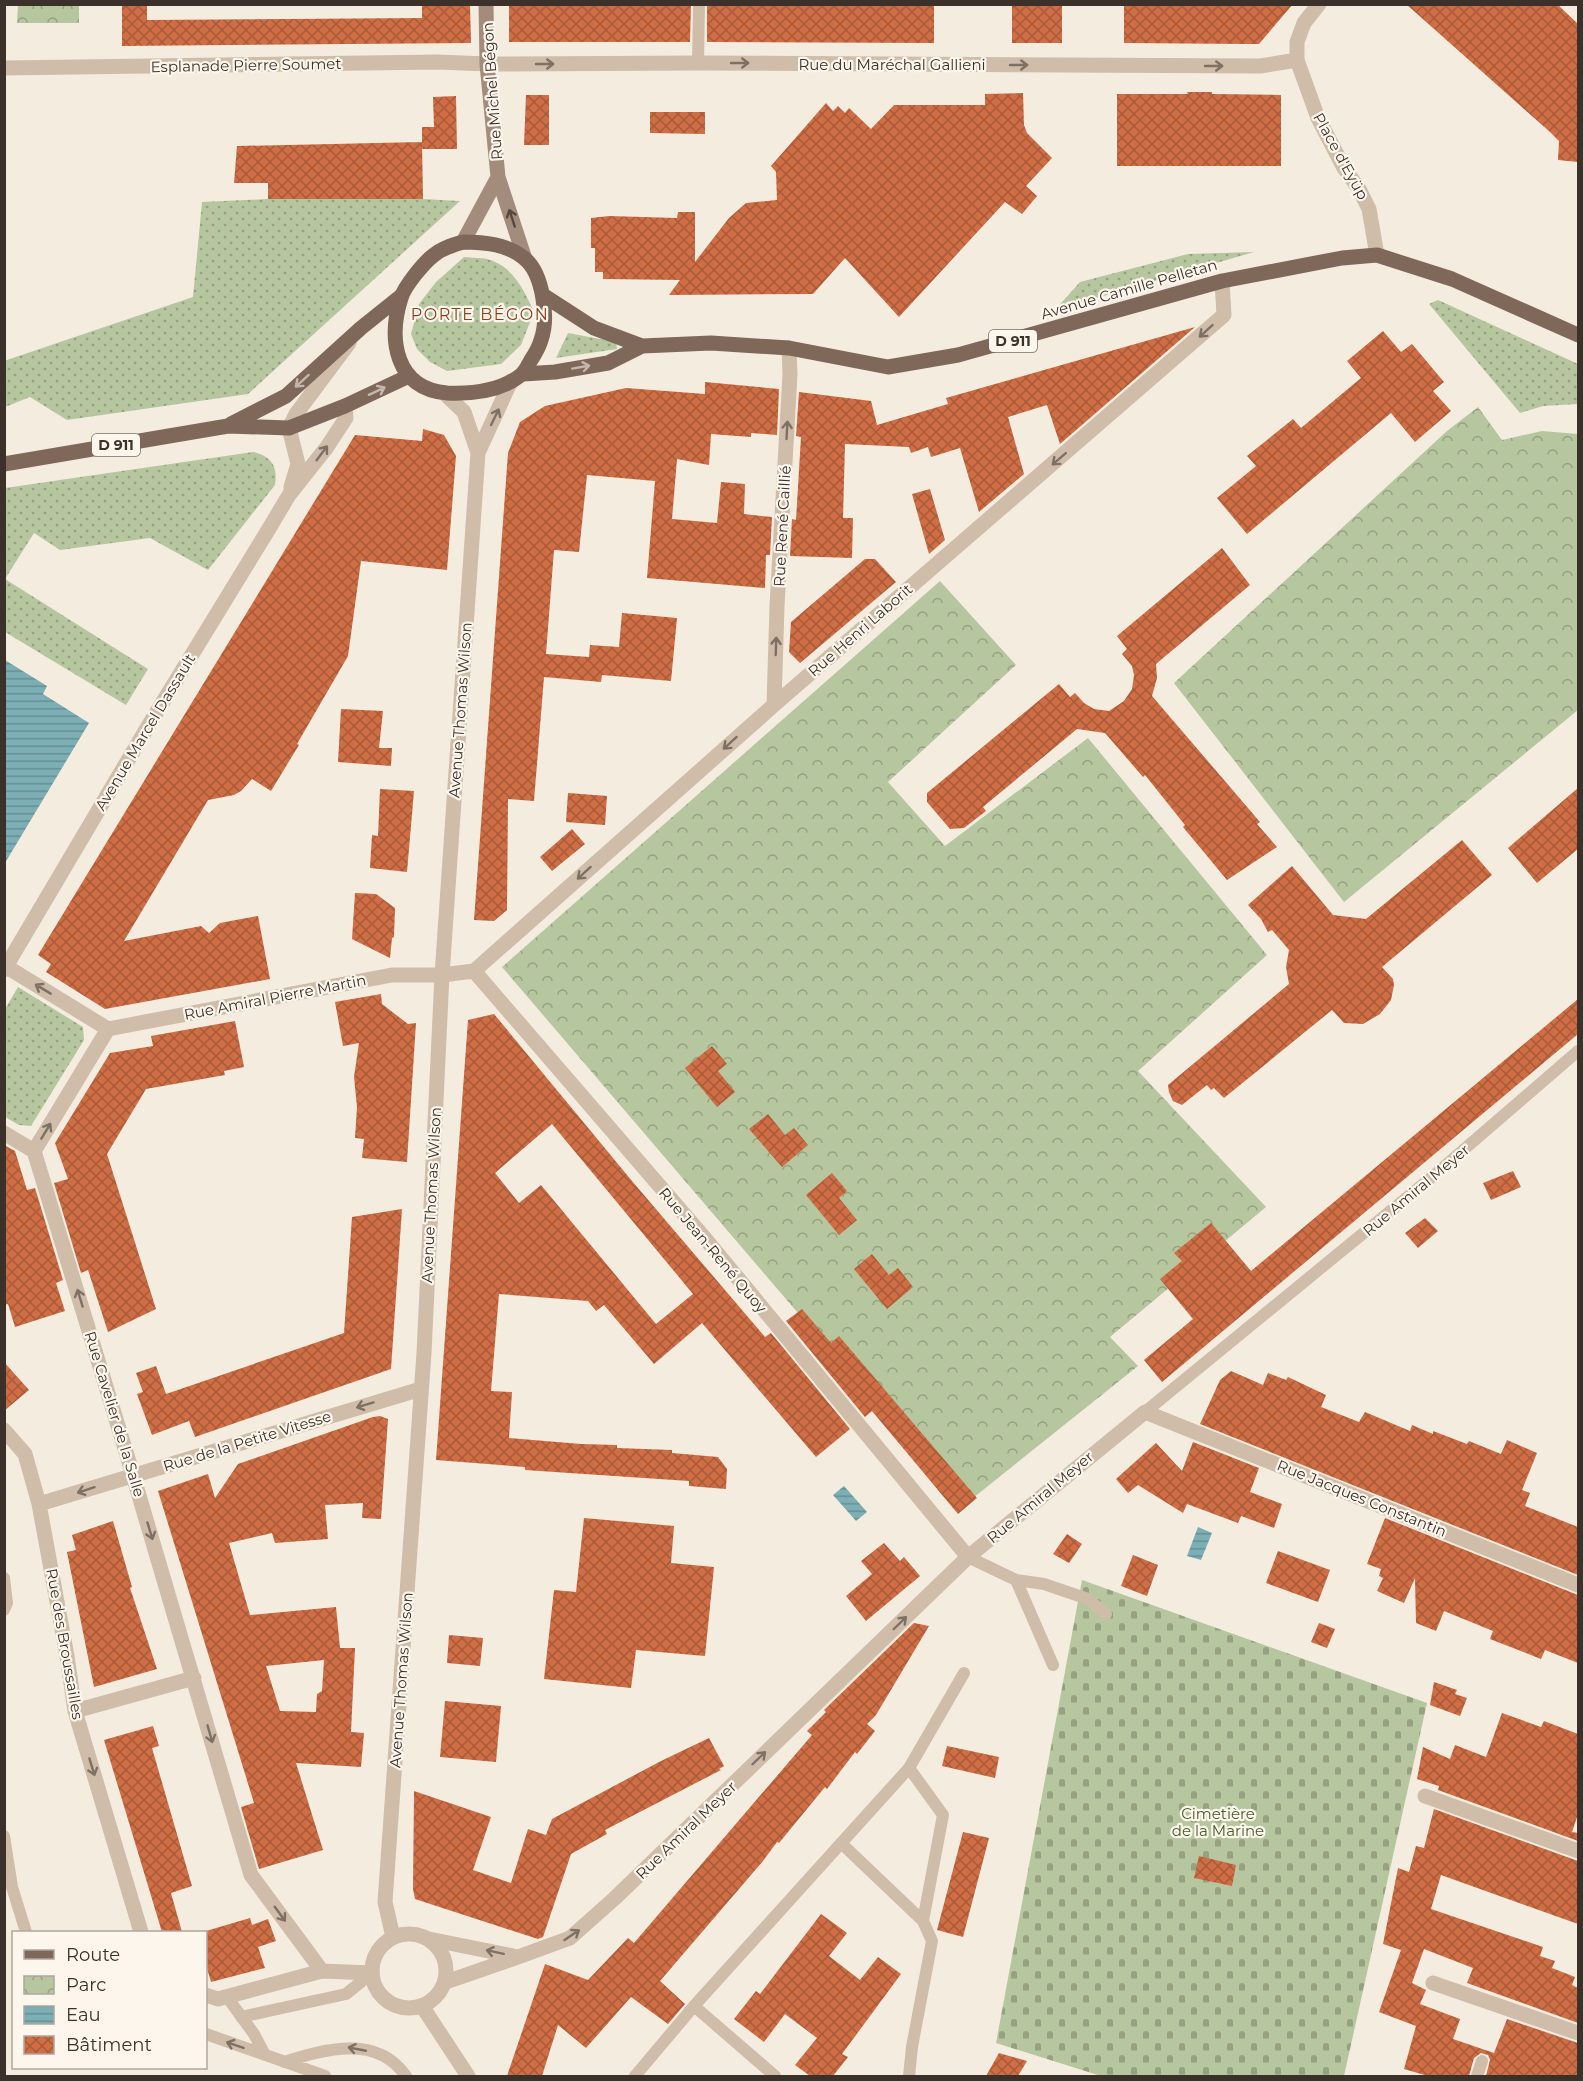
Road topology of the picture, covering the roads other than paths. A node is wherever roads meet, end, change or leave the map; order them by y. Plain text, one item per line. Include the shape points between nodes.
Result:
1 (486, 4) edge
2 (699, 4) edge
3 (1319, 4) edge
4 (1297, 60) junction
5 (698, 63) junction
6 (487, 64) junction
7 (4, 68) edge
8 (498, 177) junction
9 (463, 243) junction
10 (1377, 255) junction
11 (525, 259) junction
12 (1222, 280) junction
13 (543, 295) junction
14 (401, 296) junction
15 (361, 328) junction
16 (1578, 335) edge
17 (642, 346) junction
18 (789, 348) junction
19 (409, 376) junction
20 (517, 377) junction
21 (444, 393) junction
22 (345, 406) junction
23 (228, 426) junction
24 (289, 428) junction
25 (478, 453) junction
26 (4, 464) edge
27 (289, 495) junction
28 (774, 705) junction
29 (6, 968) edge
30 (474, 971) junction
31 (442, 975) junction
32 (108, 1029) junction
33 (1578, 1051) edge
34 (4, 1133) edge
35 (34, 1151) junction
36 (421, 1389) junction
37 (1145, 1412) junction
38 (4, 1430) edge
39 (133, 1475) junction
40 (39, 1504) junction
41 (968, 1557) junction
42 (4, 1578) edge
43 (1016, 1580) junction
44 (1578, 1585) edge
45 (4, 1610) edge
46 (1106, 1614) dead end
47 (1053, 1665) dead end
48 (964, 1673) dead end
49 (194, 1678) junction
50 (75, 1711) junction
51 (909, 1768) junction
52 (1425, 1796) dead end
53 (4, 1836) edge
54 (841, 1843) junction
55 (1578, 1851) edge
56 (923, 1921) junction
57 (26, 1931) edge
58 (141, 1931) edge
59 (393, 1937) junction
60 (429, 1939) junction
61 (518, 1957) junction
62 (322, 1971) junction
63 (372, 1973) junction
64 (446, 1982) junction
65 (1434, 1983) dead end
66 (207, 1995) edge
67 (227, 1997) junction
68 (422, 2006) junction
69 (694, 2006) junction
70 (240, 2017) junction
71 (1578, 2033) edge
72 (207, 2034) edge
73 (265, 2055) junction
74 (1482, 2061) dead end
75 (284, 2062) junction
76 (326, 2076) edge
77 (406, 2076) edge
78 (468, 2076) edge
79 (634, 2076) edge
80 (775, 2076) edge
81 (909, 2076) edge
82 (1477, 2076) edge

1 - 6 main road, Rue Michel Bégon
2 - 5 lane
3 - 4 street via 1304,23 1297,42
5 -> 4 street, Rue du Maréchal Gallieni via 1260,66
4 - 10 street, Place d'Eyüp via 1318,118 1369,209
6 -> 5 street, Rue du Maréchal Gallieni
6 - 7 street, Esplanade Pierre Soumet
6 - 8 main road, Rue Michel Bégon
8 - 9 main road, Rue Michel Bégon
11 -> 8 main road, Rue Michel Bégon
9 - 11 main road via 483,242
9 - 14 main road via 433,255
10 - 12 main road, Avenue Camille Pelletan / D 911
10 - 16 main road, Avenue Camille Pelletan / D 911 via 1452,279
11 - 13 main road
12 - 18 main road, Avenue Camille Pelletan / D 911 via 989,347 888,367
12 -> 28 street, Rue Henri Laborit via 1224,315
13 - 17 main road, Avenue Camille Pelletan / D 911 via 594,328
13 - 20 main road via 542,339
14 - 15 main road, D 911
14 - 19 main road via 395,346
15 -> 23 main road, D 911 via 286,396
15 - 24 street, D 911
17 - 18 main road, Avenue Camille Pelletan / D 911 via 711,343
20 -> 17 main road, Avenue Camille Pelletan / D 911 via 608,363
28 -> 18 street, Rue René Caillié
19 - 21 main road
22 -> 19 main road, D 911
20 - 21 main road via 492,389
25 -> 20 street, Avenue Thomas Wilson
21 - 25 street, Avenue Thomas Wilson via 464,412
22 - 24 main road, D 911
27 -> 22 street, Avenue Marcel Dassault via 346,418
23 - 24 main road, D 911
23 - 26 main road, D 911
24 - 27 street, Avenue Marcel Dassault via 298,464
25 - 31 street, Avenue Thomas Wilson
27 - 29 street, Avenue Marcel Dassault
28 -> 30 street, Rue Henri Laborit
32 -> 29 street
30 - 31 street
30 - 41 street, Rue Jean-René Quoy via 708,1242
31 - 32 street, Rue Amiral Pierre Martin via 392,975
31 - 36 street, Avenue Thomas Wilson
35 -> 32 street
33 - 37 lane, Rue Amiral Meyer via 1432,1177
34 - 35 street
39 -> 35 street, Rue Cavelier de la Salle
36 -> 39 street, Rue de la Petite Vitesse
36 - 59 street, Avenue Thomas Wilson via 385,1902
37 - 41 street, Rue Amiral Meyer
37 - 44 street, Rue Jacques Constantin
38 - 40 street, Rue des Broussailles via 25,1454
39 -> 40 street, Rue de la Petite Vitesse
39 -> 49 street, Rue Cavelier de la Salle
40 - 50 street, Rue des Broussailles
41 - 43 lane
61 -> 41 street, Rue Amiral Meyer via 570,1938
42 - 45 lane
43 - 46 lane via 1044,1584 1088,1599
43 - 47 lane
48 - 51 lane
49 - 50 street
49 -> 62 street, Rue Cavelier de la Salle via 251,1875
50 -> 58 street, Rue des Broussailles
51 - 54 lane
51 - 56 lane via 943,1815
52 - 55 street
53 - 57 lane via 12,1887
54 - 56 lane
54 - 69 lane
56 - 81 lane via 932,1941
59 - 60 street via 405,1933
59 - 63 street via 377,1952
61 -> 60 street
60 - 64 street via 445,1958
61 - 64 street, Rue Amiral Meyer
62 - 63 street
62 - 67 street
63 - 68 street via 375,1986 392,2004
63 - 70 lane via 346,1994
64 - 68 street via 432,2001
65 - 71 street
66 - 67 street
67 - 70 lane
68 - 78 street
69 - 79 lane
69 - 80 lane
70 - 73 lane
73 -> 72 lane
73 - 75 lane
74 - 82 lane
75 - 76 lane
77 -> 75 lane via 392,2061 349,2047

